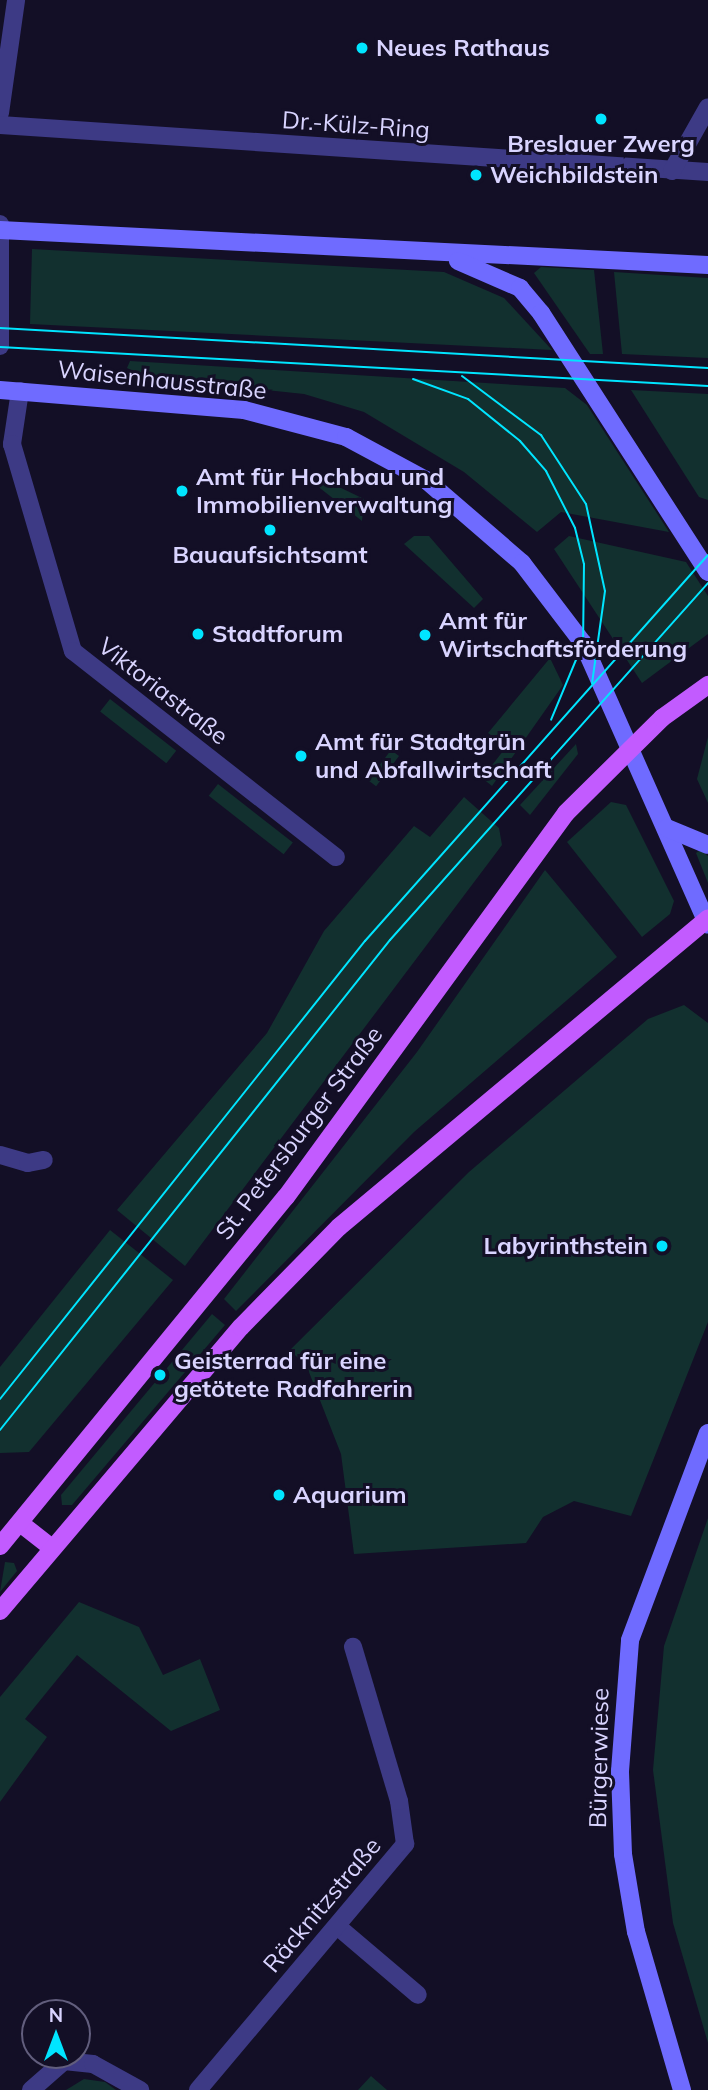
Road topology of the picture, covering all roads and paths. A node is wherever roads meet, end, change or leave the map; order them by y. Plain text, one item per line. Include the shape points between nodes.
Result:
1 (16, 0) edge
2 (2, 88) edge
3 (708, 107) edge
4 (0, 113) edge
5 (0, 125) edge
6 (672, 171) junction
7 (708, 172) edge
8 (0, 224) edge
9 (0, 230) edge
10 (421, 251) junction
11 (708, 265) edge
12 (0, 346) edge
13 (0, 390) edge
14 (20, 391) junction
15 (708, 572) edge
16 (708, 685) edge
17 (632, 745) junction
18 (667, 828) junction
19 (708, 845) edge
20 (336, 858) dead end
21 (707, 921) edge
22 (0, 1155) edge
23 (44, 1160) dead end
24 (708, 1433) edge
25 (20, 1523) junction
26 (0, 1546) edge
27 (52, 1548) junction
28 (0, 1611) edge
29 (353, 1647) dead end
30 (337, 1926) junction
31 (418, 1995) dead end
32 (31, 2090) edge
33 (140, 2090) edge
34 (198, 2090) edge
35 (682, 2090) edge

1 - 2 street
2 - 4 street
3 - 6 street
5 - 6 street, Dr.-Külz-Ring
6 - 7 street, Dr.-Külz-Ring
8 - 9 street
9 - 10 main road
9 - 12 street
10 - 11 main road
10 - 15 main road via 487,268 520,288
13 - 14 main road, Waisenhausstraße
14 - 17 main road, Waisenhausstraße via 244,410 346,437 388,456 453,501 557,602
14 - 20 street, Viktoriastraße via 12,444 73,651
16 - 17 main road, St. Petersburger Straße
17 - 18 main road, Waisenhausstraße
17 - 25 main road, St. Petersburger Straße via 539,847 286,1197
18 - 19 main road
18 - 21 main road, Waisenhausstraße
21 - 27 main road via 339,1227 241,1327
22 - 23 street via 28,1163
24 - 35 main road, Bürgerwiese via 630,1640 620,1757 623,1854 636,1932
25 - 26 main road, St. Petersburger Straße
25 - 27 main road
27 - 28 main road
29 - 30 street, Räcknitzstraße via 399,1801 405,1844
30 - 31 street
30 - 34 street, Räcknitzstraße
32 - 33 street via 64,2061 93,2064

